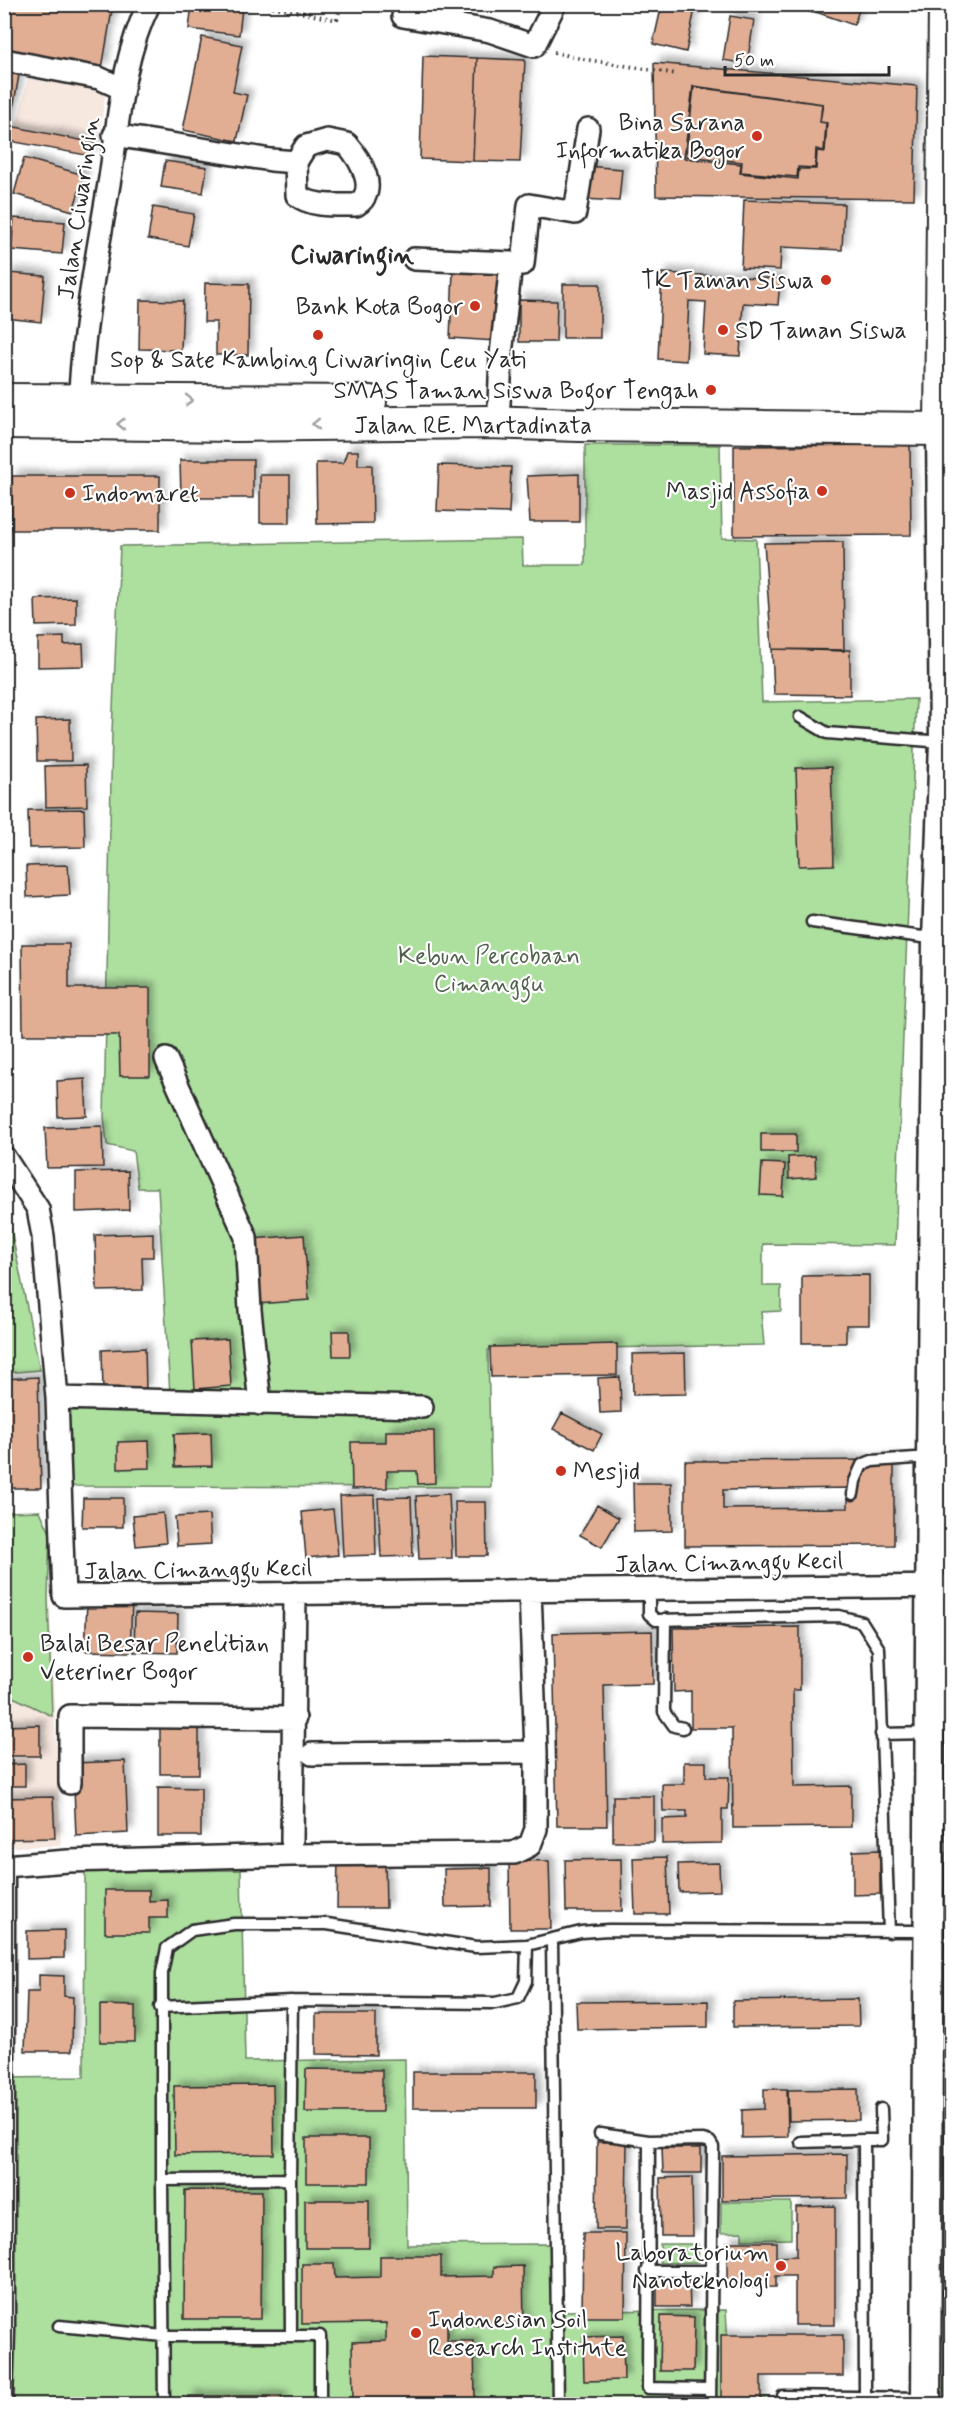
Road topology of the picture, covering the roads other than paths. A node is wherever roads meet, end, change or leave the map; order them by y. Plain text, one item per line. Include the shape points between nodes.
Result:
1 (149, 4) edge
2 (555, 4) edge
3 (945, 4) edge
4 (404, 16) dead end
5 (4, 60) edge
6 (122, 88) junction
7 (588, 129) dead end
8 (114, 135) junction
9 (296, 162) dead end
10 (414, 259) dead end
11 (511, 263) junction
12 (946, 359) edge
13 (4, 400) edge
14 (499, 404) junction
15 (79, 411) junction
16 (729, 418) junction
17 (941, 421) junction
18 (4, 422) edge
19 (947, 705) edge
20 (800, 717) dead end
21 (944, 742) junction
22 (812, 922) dead end
23 (944, 940) edge
24 (166, 1059) dead end
25 (4, 1157) edge
26 (57, 1398) junction
27 (260, 1404) junction
28 (422, 1407) dead end
29 (931, 1457) junction
30 (853, 1494) dead end
31 (940, 1586) edge
32 (649, 1588) junction
33 (530, 1590) junction
34 (295, 1593) junction
35 (665, 1619) junction
36 (295, 1718) junction
37 (683, 1728) dead end
38 (930, 1733) junction
39 (881, 1734) junction
40 (536, 1752) junction
41 (312, 1754) dead end
42 (69, 1783) dead end
43 (292, 1841) dead end
44 (7, 1865) edge
45 (928, 1931) junction
46 (889, 1932) junction
47 (552, 1940) junction
48 (527, 1945) junction
49 (292, 2001) junction
50 (160, 2007) junction
51 (881, 2109) dead end
52 (600, 2134) dead end
53 (649, 2140) junction
54 (864, 2140) junction
55 (801, 2142) dead end
56 (290, 2179) junction
57 (162, 2180) junction
58 (647, 2271) junction
59 (712, 2271) junction
60 (59, 2326) dead end
61 (164, 2336) junction
62 (291, 2336) junction
63 (710, 2389) junction
64 (865, 2396) junction
65 (826, 2401) edge
66 (886, 2401) edge
67 (926, 2401) edge
68 (7, 2404) edge
69 (164, 2404) edge
70 (320, 2404) edge
71 (558, 2404) edge
72 (710, 2404) edge
73 (783, 2404) edge

1 - 6 street, Jalan Ciwaringin via 137,29
2 - 4 street via 534,46 490,32
3 - 12 main road
5 - 6 street via 99,78
6 - 8 street, Jalan Ciwaringin
7 - 11 street via 575,213 530,205 523,264
8 - 9 street
8 - 15 street, Jalan Ciwaringin via 87,319
10 - 11 street
11 - 14 street
12 - 17 main road
13 - 15 main road, Jalan RE. Martadinata
15 -> 14 main road, Jalan RE. Martadinata
14 - 16 main road, Jalan RE. Martadinata
16 -> 15 main road, Jalan RE. Martadinata via 488,422
15 - 18 main road, Jalan RE. Martadinata
16 - 17 main road, Jalan RE. Martadinata
17 - 19 main road
19 - 21 main road
20 - 21 lane via 827,733
21 - 23 main road
22 - 23 lane
23 - 29 main road
24 - 27 street via 246,1237
25 - 26 street, Jalan Cimanggu Kecil via 38,1209
26 - 27 street
26 - 34 street, Jalan Cimanggu Kecil via 64,1596
27 - 28 street
29 - 30 lane via 862,1465
29 - 31 main road
31 - 32 street, Jalan Cimanggu Kecil
31 - 38 main road
32 - 33 street, Jalan Cimanggu Kecil
32 - 35 lane via 649,1614 656,1620
33 - 34 street, Jalan Cimanggu Kecil
33 - 40 street
34 - 36 street
35 - 37 lane via 664,1712 674,1726
35 - 39 lane via 839,1616 862,1622 879,1649
36 - 42 street via 70,1716
36 - 43 street
38 - 39 lane
38 - 45 main road
39 - 46 lane
40 - 41 street
40 - 44 street via 536,1829 530,1845 514,1853 292,1855
44 - 68 lane
45 - 46 lane
45 - 67 main road
46 - 47 lane via 608,1930
47 - 48 lane
47 - 71 lane
48 - 49 lane via 526,1981 518,1998 495,2003
48 - 50 lane via 476,1947 327,1924 234,1924 192,1930 166,1948
49 - 50 lane
49 - 56 lane
50 - 57 lane
51 - 54 lane via 882,2140
52 - 53 lane
53 - 58 lane
53 - 59 lane via 703,2140 713,2147
54 - 55 lane
54 - 64 lane
56 - 57 lane
56 - 62 lane
57 - 61 lane
58 - 59 lane
58 - 63 lane via 648,2388
59 - 63 lane
60 - 61 lane
61 - 62 lane
61 - 69 lane
62 - 70 lane via 320,2336
63 - 72 lane
64 - 65 lane
64 - 66 lane
65 - 73 lane via 783,2396
66 - 67 lane

